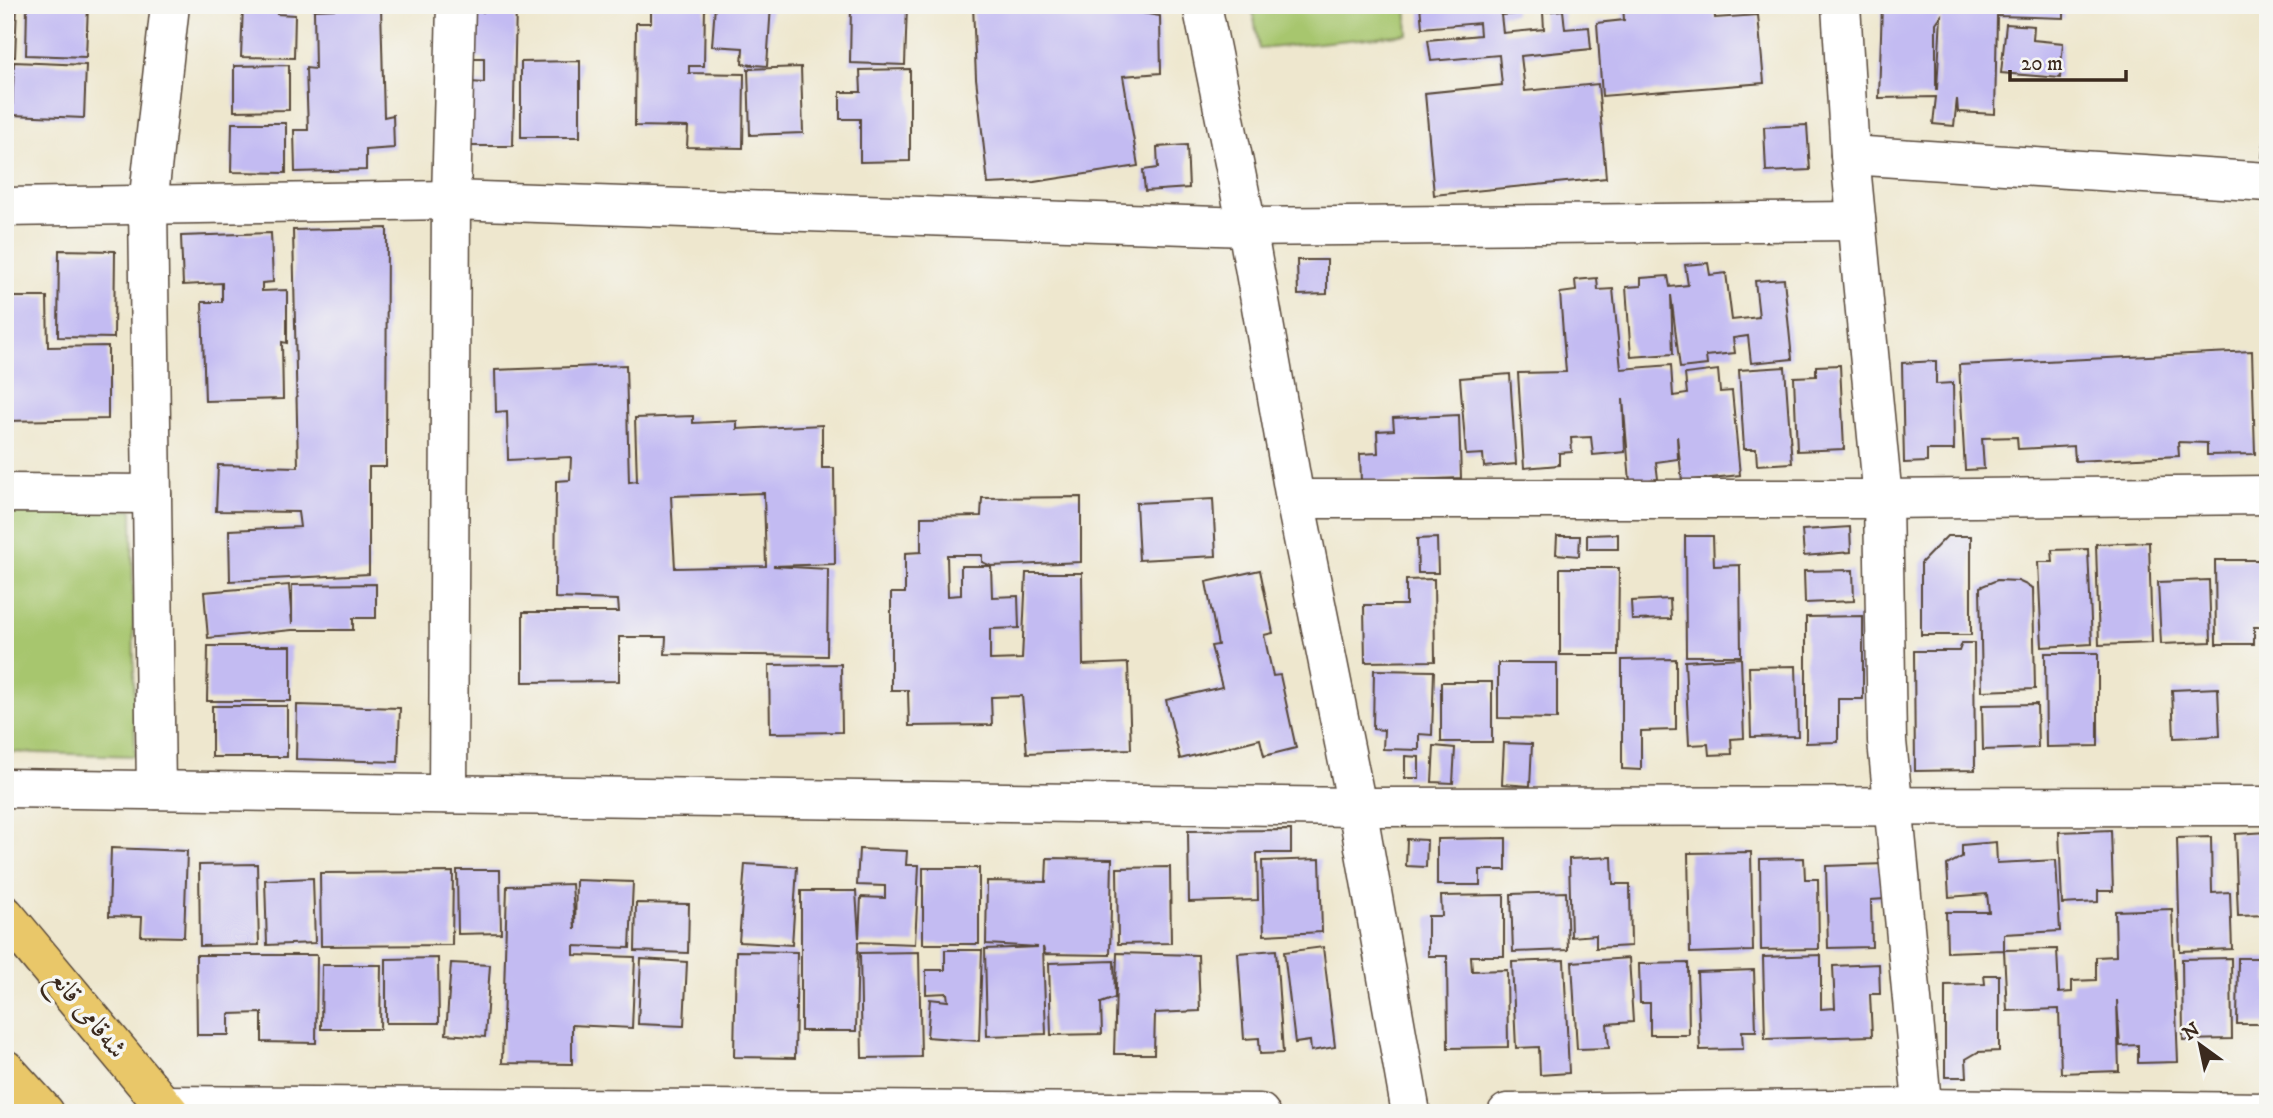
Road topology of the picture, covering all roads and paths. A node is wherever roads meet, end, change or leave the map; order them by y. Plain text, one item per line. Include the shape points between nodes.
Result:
1 (170, 5) edge
2 (456, 5) edge
3 (1202, 5) edge
4 (1841, 5) edge
5 (1850, 155) junction
6 (2268, 182) edge
7 (451, 200) junction
8 (148, 205) junction
9 (5, 207) edge
10 (1856, 221) junction
11 (1247, 227) junction
12 (5, 494) edge
13 (152, 494) junction
14 (2268, 495) edge
15 (1295, 499) junction
16 (1882, 499) junction
17 (5, 788) edge
18 (156, 790) junction
19 (448, 794) junction
20 (2268, 806) edge
21 (1357, 807) junction
22 (1895, 807) junction
23 (5, 915) edge
24 (5, 1069) edge
25 (167, 1109) edge
26 (1922, 1111) edge
27 (2268, 1112) edge
28 (45, 1113) edge
29 (1260, 1113) edge
30 (1411, 1113) edge
31 (1507, 1113) edge

1 - 8 street
2 - 7 street
3 - 11 street
4 - 5 street
5 - 6 street
5 - 10 street
7 - 8 street
7 - 11 street
7 - 19 street
8 - 9 street
8 - 13 street
10 - 11 street
10 - 16 street
11 - 15 street
12 - 13 street
13 - 18 street
14 - 16 street
15 - 16 street
15 - 21 street
16 - 22 street via 1886,729
17 - 18 street
18 - 19 street
19 - 21 street
20 - 22 street
21 - 22 street
21 - 30 street
22 - 26 street
23 - 25 main road, شەقامی قانع
24 - 28 main road
25 - 29 street
26 - 27 street
26 - 31 street

